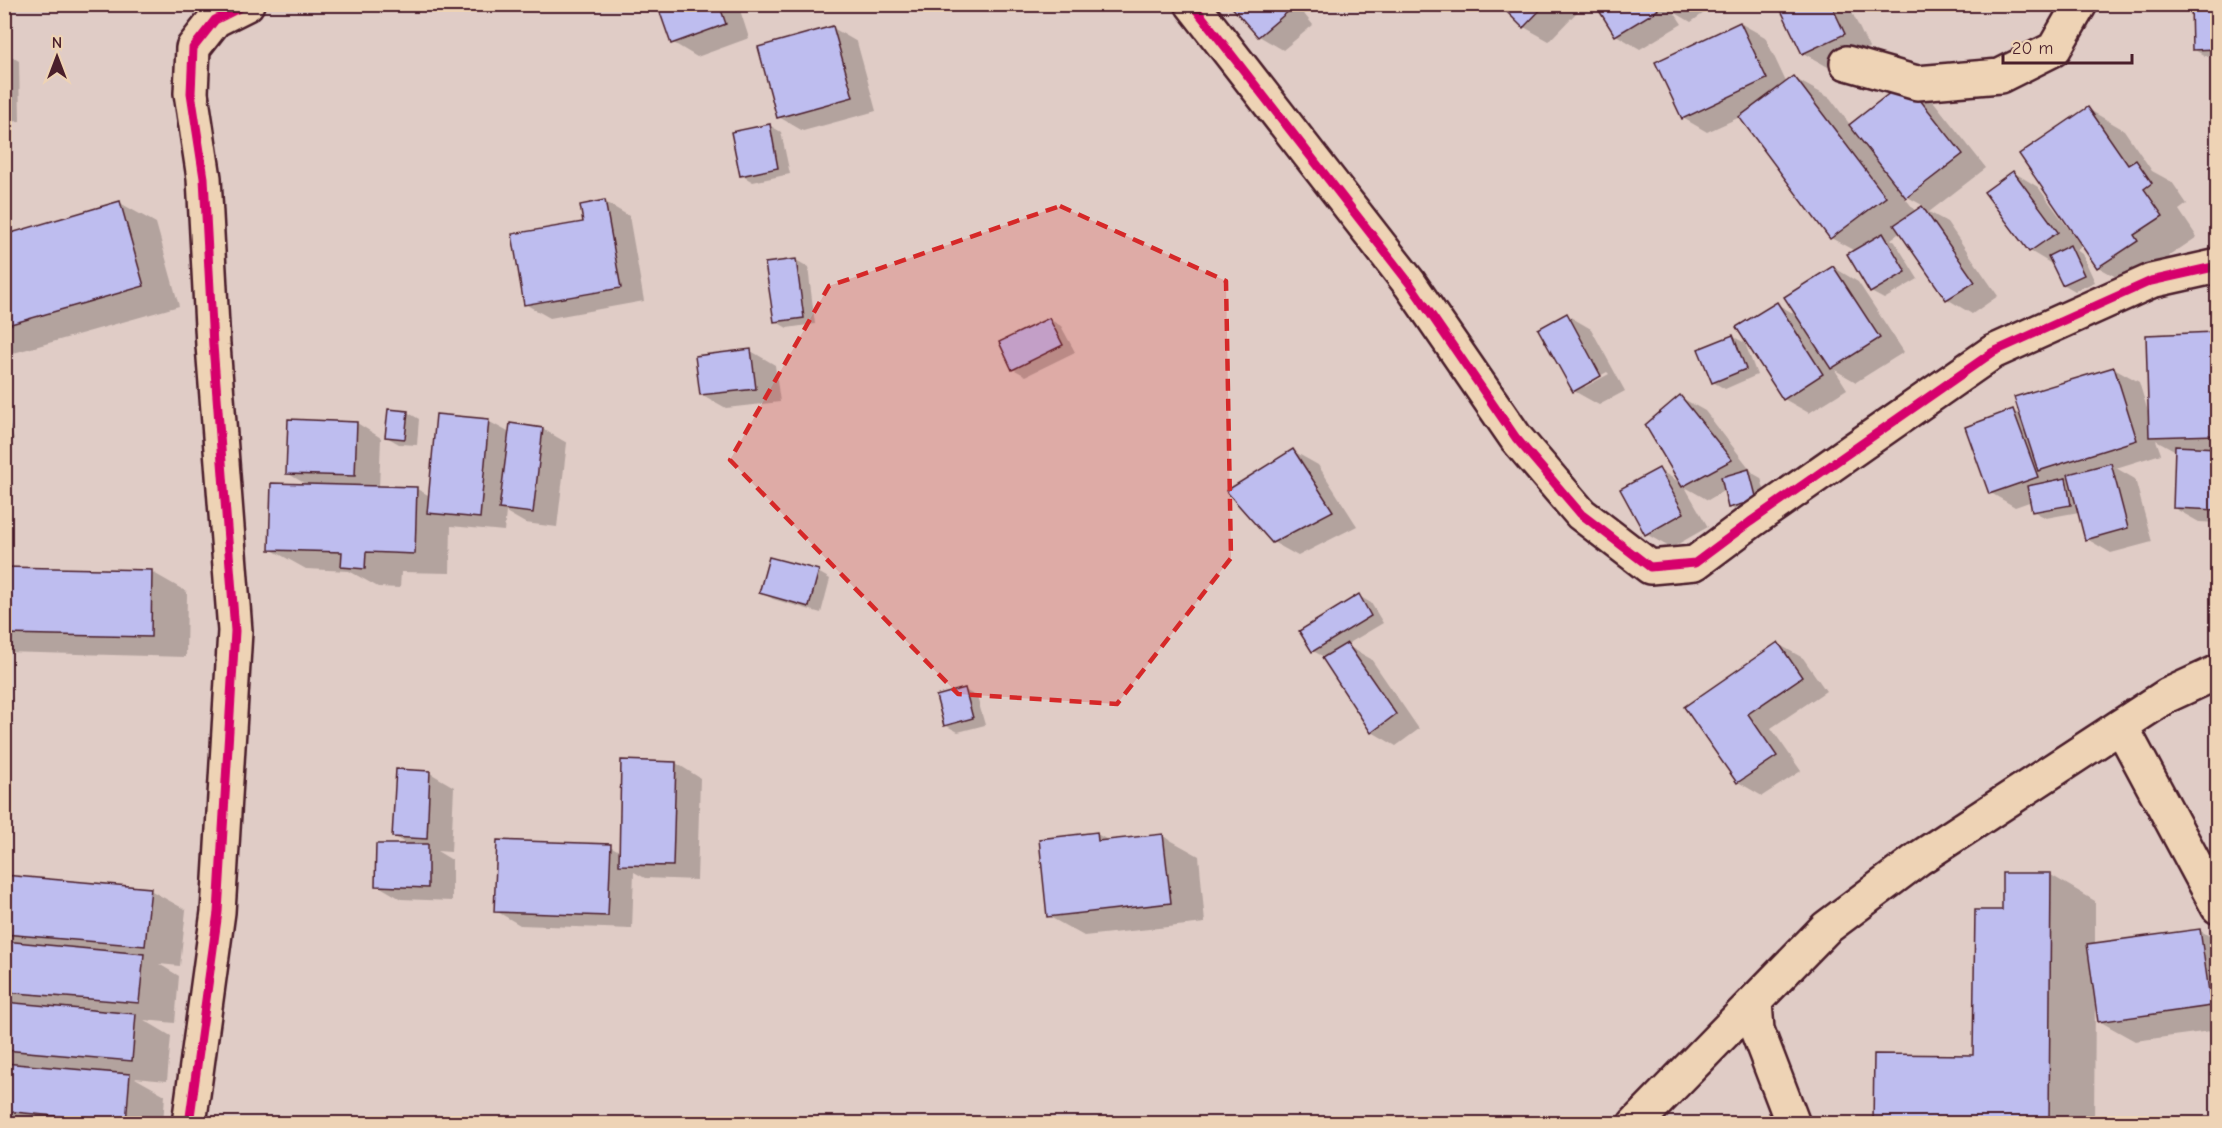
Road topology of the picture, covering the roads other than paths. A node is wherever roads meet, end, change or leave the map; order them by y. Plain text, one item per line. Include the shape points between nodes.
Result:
1 (247, 4) edge
2 (1192, 4) edge
3 (2080, 4) edge
4 (1847, 63) dead end
5 (2217, 266) edge
6 (2217, 672) edge
7 (2121, 726) junction
8 (2217, 907) edge
9 (1755, 1002) junction
10 (189, 1124) edge
11 (1635, 1124) edge
12 (1793, 1124) edge

1 - 10 street via 215,20 193,48 190,93 204,178 235,631 218,912
2 - 5 street via 1410,284 1516,438 1581,514 1650,567 1695,563 1993,352 2151,281
3 - 4 street via 2054,49 2000,76 1917,83
6 - 7 street via 2168,695
7 - 8 street
7 - 9 street via 1918,859 1826,928
9 - 11 street
9 - 12 street via 1757,1030

